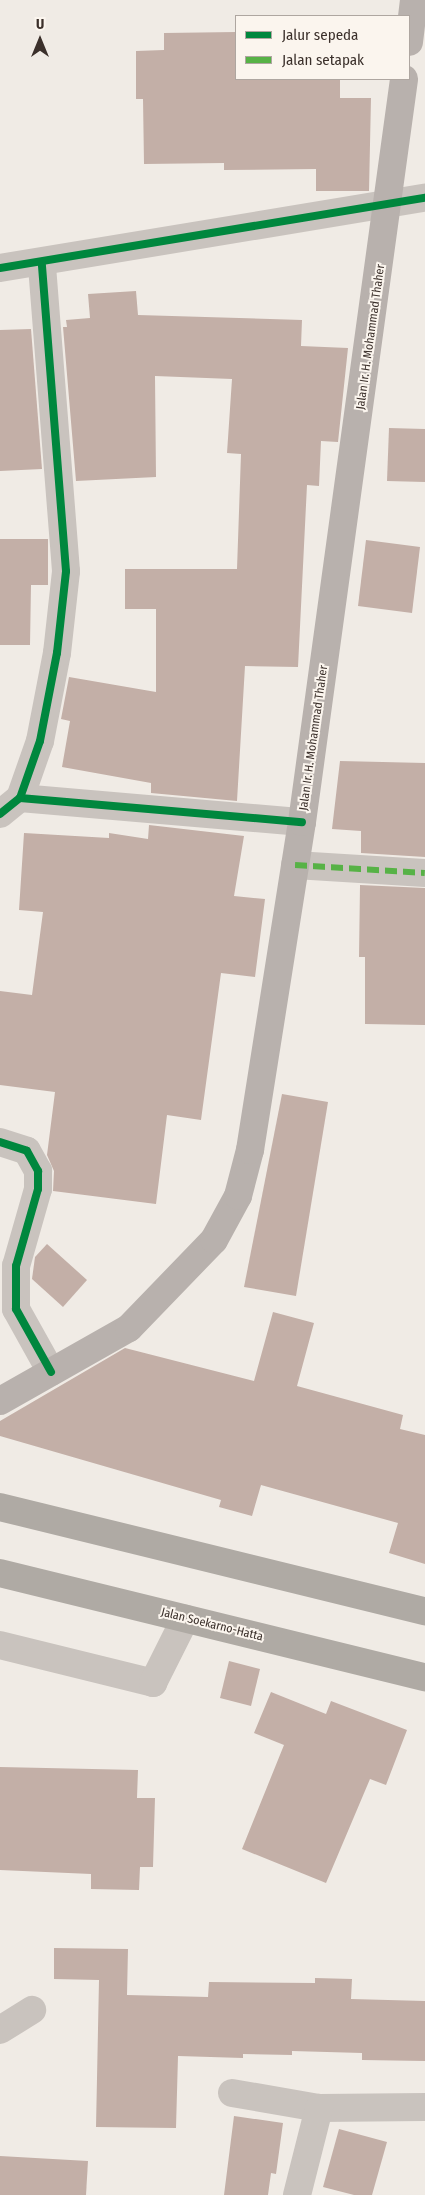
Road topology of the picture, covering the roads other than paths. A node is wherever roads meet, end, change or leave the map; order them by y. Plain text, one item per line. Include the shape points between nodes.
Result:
1 (414, 0) edge
2 (410, 34) edge
3 (404, 80) edge
4 (425, 198) edge
5 (389, 206) junction
6 (42, 263) junction
7 (0, 268) edge
8 (10, 806) edge
9 (302, 822) junction
10 (295, 865) junction
11 (425, 873) edge
12 (0, 1142) edge
13 (51, 1372) junction
14 (0, 1401) edge
15 (0, 1507) edge
16 (0, 1573) edge
17 (425, 1611) edge
18 (185, 1619) junction
19 (0, 1645) edge
20 (425, 1677) edge
21 (32, 2010) dead end
22 (0, 2030) edge
23 (232, 2093) dead end
24 (425, 2107) edge
25 (320, 2108) junction
26 (297, 2195) edge

1 - 2 main road
3 - 5 main road, Jalan Ir. H. Mohammad Thaher
4 - 5 street
5 - 6 street
5 - 9 main road, Jalan Ir. H. Mohammad Thaher
6 - 7 street
6 - 8 street via 66,571 57,653 40,741
8 - 9 street
9 - 10 main road, Jalan Ir. H. Mohammad Thaher
10 - 11 street
10 - 13 main road, Jalan Ir. H. Mohammad Thaher via 250,1150 238,1196 214,1240 129,1328
12 - 13 street via 27,1151 38,1170 38,1189 16,1266 16,1309
13 - 14 main road, Jalan Ir. H. Mohammad Thaher
15 - 17 highway
16 - 18 highway, Jalan Soekarno-Hatta
18 - 19 street via 153,1684
18 - 20 highway, Jalan Soekarno-Hatta
21 - 22 street
23 - 25 street
24 - 25 street
25 - 26 street

